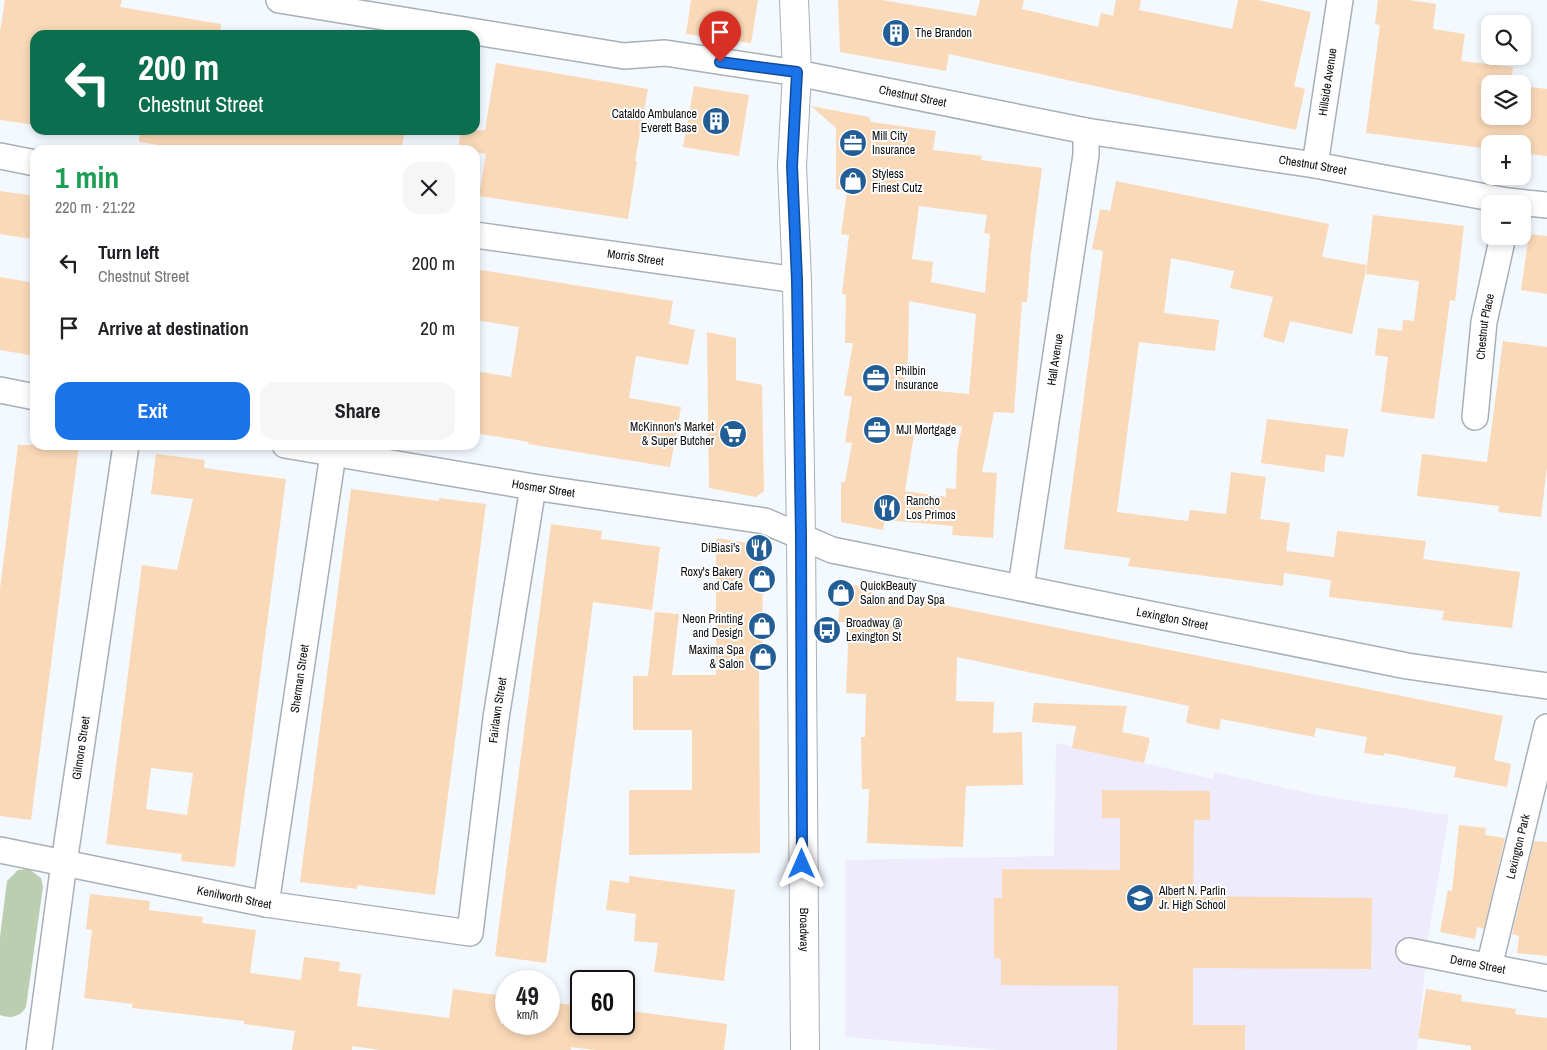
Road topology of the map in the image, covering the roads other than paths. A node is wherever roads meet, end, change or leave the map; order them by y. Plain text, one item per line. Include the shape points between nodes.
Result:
1 (279, 0) edge
2 (794, 0) edge
3 (1340, 0) edge
4 (464, 30) edge
5 (480, 33) edge
6 (797, 72) junction
7 (1086, 131) junction
8 (0, 156) edge
9 (30, 162) edge
10 (1315, 164) junction
11 (1481, 196) edge
12 (1531, 204) edge
13 (1547, 205) edge
14 (480, 236) edge
15 (1501, 245) edge
16 (797, 280) junction
17 (0, 390) edge
18 (30, 396) edge
19 (1475, 417) dead end
20 (125, 450) edge
21 (312, 450) edge
22 (333, 454) junction
23 (533, 487) junction
24 (801, 536) junction
25 (1021, 587) junction
26 (1547, 686) edge
27 (1547, 728) edge
28 (0, 850) edge
29 (64, 863) junction
30 (266, 904) junction
31 (470, 933) joint
32 (1409, 951) dead end
33 (1489, 967) junction
34 (1547, 978) edge
35 (38, 1050) edge
36 (805, 1050) edge

1 - 4 street, Chestnut Street
2 - 6 main road, Broadway
3 - 10 street, Hillside Avenue
5 - 6 street, Chestnut Street via 624,56 665,53
6 - 7 street, Chestnut Street
6 - 16 main road, Broadway via 792,166
7 - 10 street, Chestnut Street
7 - 25 street, Hall Avenue via 1086,155
8 - 9 street
10 - 11 street, Chestnut Street
12 - 13 street, Chestnut Street
14 - 16 street, Morris Street
15 - 19 street, Chestnut Place via 1484,322
16 - 24 main road, Broadway
17 - 18 street
20 - 29 street, Gilmore Street
21 - 22 street, Hosmer Street
22 - 23 street, Hosmer Street
22 - 30 street, Sherman Street
23 - 24 street, Hosmer Street via 766,521
23 - 31 street, Fairlawn Street via 496,718
24 - 25 street, Lexington Street via 832,550
24 - 36 main road, Broadway
25 - 26 street, Lexington Street via 1407,666
27 - 33 street, Lexington Park
28 - 29 street, Kenilworth Street
29 - 30 street, Kenilworth Street
29 - 35 street, Gilmore Street
30 - 31 street, Kenilworth Street
32 - 33 street, Derne Street
33 - 34 street, Derne Street

